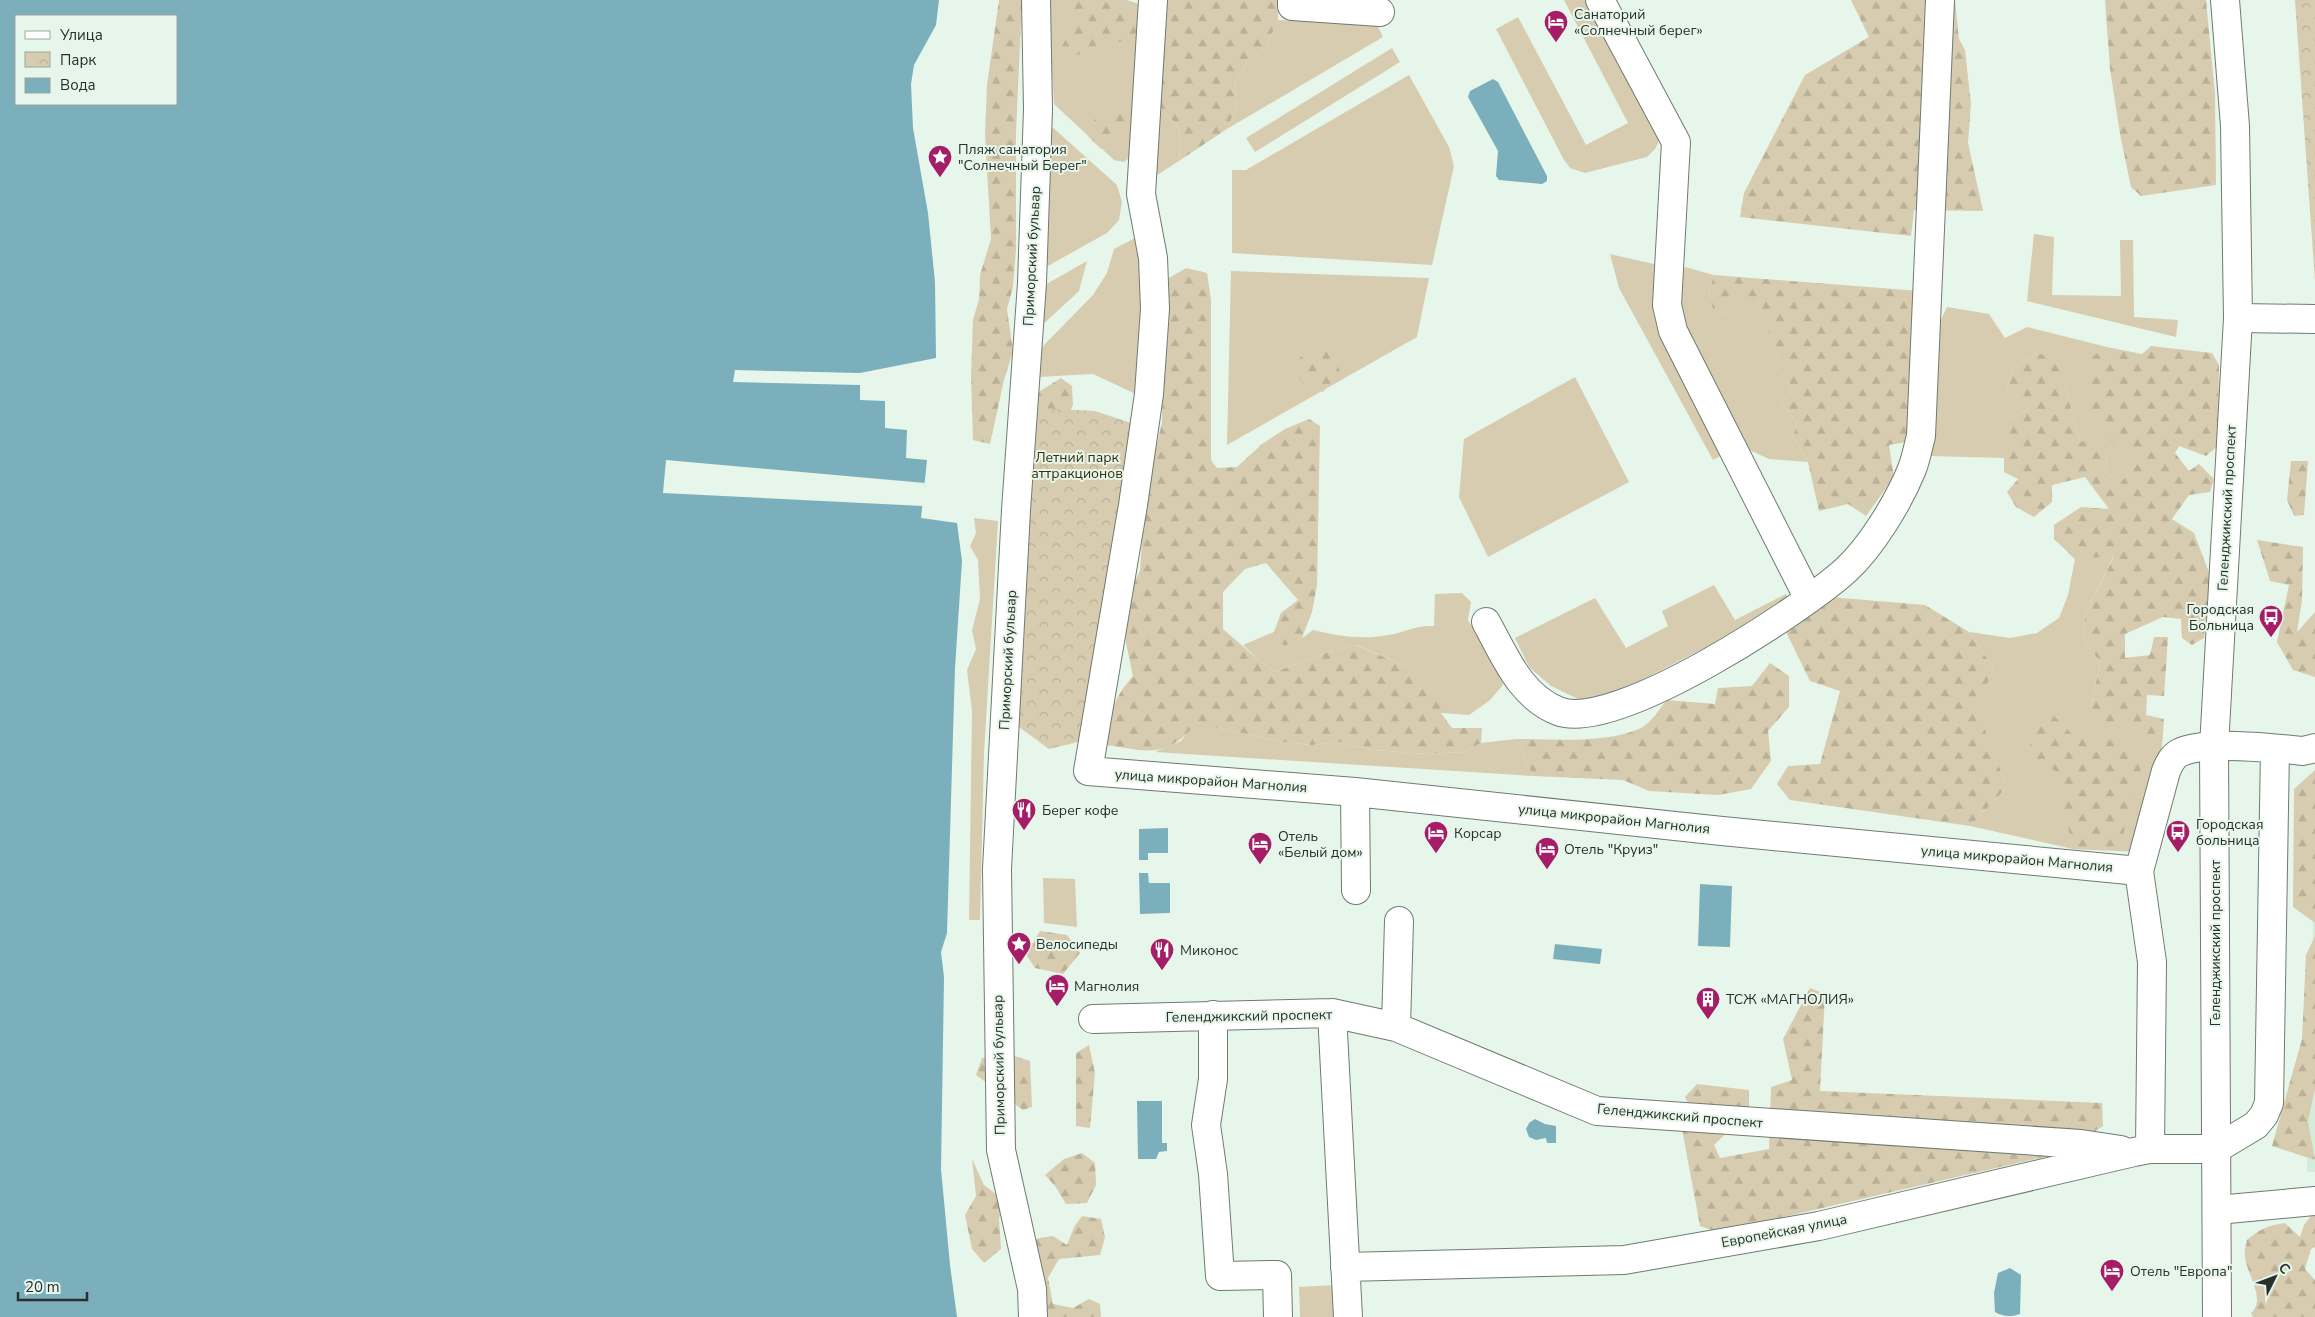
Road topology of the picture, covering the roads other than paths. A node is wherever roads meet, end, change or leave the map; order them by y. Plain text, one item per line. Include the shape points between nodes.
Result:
1 (1036, 0) edge
2 (1153, 0) edge
3 (1292, 0) edge
4 (1600, 0) edge
5 (1940, 0) edge
6 (2225, 0) edge
7 (1380, 12) dead end
8 (2238, 318) junction
9 (2315, 319) edge
10 (1809, 599) junction
11 (1486, 622) dead end
12 (2214, 747) junction
13 (2274, 748) junction
14 (2315, 748) edge
15 (1355, 792) junction
16 (2140, 871) junction
17 (1356, 890) dead end
18 (1399, 921) dead end
19 (1332, 1013) junction
20 (1213, 1015) junction
21 (1093, 1019) dead end
22 (1396, 1027) junction
23 (2216, 1149) junction
24 (2142, 1150) junction
25 (2315, 1201) edge
26 (2217, 1210) junction
27 (1345, 1267) junction
28 (1033, 1317) edge
29 (1278, 1317) edge
30 (1348, 1317) edge
31 (2217, 1317) edge

1 - 28 street, Приморский бульвар via 1038,109 1032,284 997,869 1001,1150 1032,1289
2 - 15 street, улица микрорайон Магнолия via 1140,194 1153,258 1155,309 1149,394 1088,771
3 - 7 street via 1292,6
4 - 10 street via 1676,142 1667,306 1673,330
5 - 10 street via 1921,436 1912,468 1899,495 1866,547 1847,569
6 - 8 street, Геленджикский проспект via 2235,126
8 - 9 street
8 - 12 street, Геленджикский проспект
10 - 11 street via 1721,657 1653,691 1592,713 1560,712 1538,700 1522,686
12 - 13 street
12 - 16 street via 2199,747 2172,759
12 - 23 street, Геленджикский проспект
13 - 14 street via 2303,751
13 - 23 street via 2269,1103 2256,1125
15 - 16 street, улица микрорайон Магнолия
15 - 17 street
16 - 24 street via 2152,962
18 - 22 street
19 - 20 street, Геленджикский проспект
19 - 22 street, Геленджикский проспект
19 - 27 street
20 - 21 street, Геленджикский проспект
20 - 29 street via 1213,1079 1206,1125 1220,1276 1277,1275
22 - 24 street, Геленджикский проспект via 1597,1111
23 - 24 street, Европейская улица
23 - 26 street, Геленджикский проспект
24 - 27 street, Европейская улица via 1819,1226 1624,1260
25 - 26 street
26 - 31 street, Геленджикский проспект
27 - 30 street

